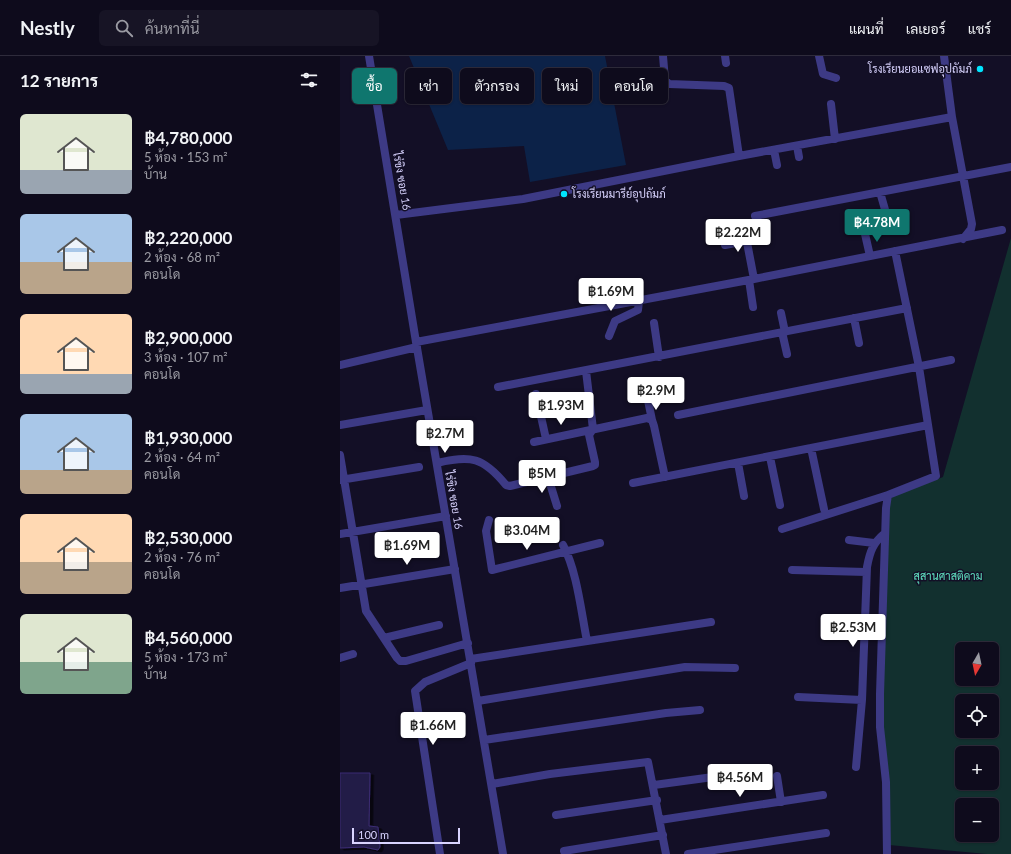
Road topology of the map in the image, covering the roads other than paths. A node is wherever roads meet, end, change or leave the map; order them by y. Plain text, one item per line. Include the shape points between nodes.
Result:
1 (369, 56) edge
2 (663, 56) edge
3 (819, 56) edge
4 (944, 56) edge
5 (836, 78) dead end
6 (831, 104) dead end
7 (952, 117) junction
8 (835, 139) junction
9 (797, 146) junction
10 (774, 150) junction
11 (739, 156) junction
12 (799, 157) dead end
13 (777, 166) dead end
14 (1011, 167) edge
15 (962, 176) junction
16 (880, 192) junction
17 (886, 213) dead end
18 (396, 215) junction
19 (755, 216) dead end
20 (1002, 230) dead end
21 (744, 232) dead end
22 (865, 234) dead end
23 (963, 239) junction
24 (746, 241) junction
25 (725, 245) dead end
26 (895, 251) junction
27 (870, 256) junction
28 (752, 280) junction
29 (639, 301) junction
30 (753, 307) dead end
31 (907, 308) junction
32 (781, 313) dead end
33 (854, 318) junction
34 (654, 323) dead end
35 (784, 332) junction
36 (609, 336) dead end
37 (859, 343) dead end
38 (416, 345) junction
39 (787, 354) dead end
40 (659, 356) junction
41 (951, 360) dead end
42 (340, 365) edge
43 (919, 367) junction
44 (586, 371) junction
45 (644, 381) dead end
46 (498, 387) dead end
47 (536, 394) dead end
48 (427, 410) junction
49 (678, 415) dead end
50 (652, 420) junction
51 (340, 425) edge
52 (928, 426) junction
53 (592, 429) junction
54 (546, 439) junction
55 (534, 442) dead end
56 (811, 448) junction
57 (340, 455) edge
58 (770, 456) junction
59 (437, 463) junction
60 (738, 463) junction
61 (419, 467) dead end
62 (548, 477) junction
63 (665, 477) junction
64 (342, 479) edge
65 (633, 483) dead end
66 (888, 495) junction
67 (744, 496) dead end
68 (780, 505) dead end
69 (556, 506) dead end
70 (824, 509) dead end
71 (446, 516) junction
72 (489, 520) dead end
73 (782, 529) dead end
74 (354, 532) junction
75 (885, 533) junction
76 (340, 534) edge
77 (849, 540) dead end
78 (600, 543) dead end
79 (874, 543) junction
80 (564, 549) junction
81 (455, 569) junction
82 (792, 570) dead end
83 (866, 572) junction
84 (362, 584) junction
85 (340, 588) edge
86 (711, 622) dead end
87 (439, 624) dead end
88 (384, 638) junction
89 (587, 641) junction
90 (468, 643) junction
91 (353, 654) dead end
92 (340, 658) edge
93 (471, 661) junction
94 (735, 668) dead end
95 (798, 697) dead end
96 (862, 700) junction
97 (478, 701) junction
98 (700, 710) dead end
99 (484, 740) junction
100 (856, 767) dead end
101 (750, 772) dead end
102 (776, 776) dead end
103 (492, 784) junction
104 (654, 786) junction
105 (823, 795) dead end
106 (657, 800) junction
107 (781, 802) junction
108 (556, 815) dead end
109 (660, 820) junction
110 (826, 833) dead end
111 (663, 835) junction
112 (564, 851) dead end
113 (440, 854) edge
114 (503, 854) edge
115 (666, 854) edge
116 (688, 854) edge
117 (887, 854) edge

1 - 18 street, ไร่ขิง ซอย 16
2 - 11 street via 665,80 669,84 729,88
3 - 5 street via 823,74
4 - 7 street
6 - 8 street
7 - 8 street
7 - 15 street
8 - 9 street
9 - 10 street
9 - 12 street
10 - 11 street
10 - 13 street
11 - 18 street via 523,199
14 - 15 street
15 - 16 street
15 - 23 street via 972,224
16 - 17 street
16 - 19 street
18 - 38 street, ไร่ขิง ซอย 16
20 - 23 street
21 - 24 street
22 - 27 street
23 - 26 street
24 - 25 street
24 - 28 street
26 - 27 street
26 - 31 street
27 - 28 street
28 - 29 street
28 - 30 street
29 - 36 street via 638,310 615,321
29 - 38 street
31 - 33 street
31 - 43 street
32 - 35 street
33 - 35 street
33 - 37 street
34 - 40 street
35 - 39 street
35 - 40 street
38 - 42 street
38 - 48 street, ไร่ขิง ซอย 16
40 - 44 street
41 - 43 street
43 - 49 street
43 - 52 street
44 - 46 street
44 - 53 street
45 - 50 street
47 - 54 street
48 - 51 street
48 - 59 street, ไร่ขิง ซอย 16
50 - 53 street via 647,418
50 - 63 street
52 - 56 street
52 - 66 street via 936,476
53 - 54 street
53 - 62 street via 589,436 595,465
54 - 55 street
56 - 58 street
56 - 70 street
57 - 64 street
58 - 60 street
58 - 68 street
59 - 62 street via 454,459 476,459 488,466 507,486
59 - 71 street, ไร่ขิง ซอย 16
60 - 63 street
60 - 67 street
61 - 64 street
62 - 69 street
63 - 65 street
64 - 74 street
66 - 73 street
66 - 75 street
71 - 74 street
71 - 81 street, ไร่ขิง ซอย 16
72 - 80 street via 486,531 492,570
74 - 76 street
74 - 84 street
75 - 79 street
75 - 117 street via 880,727 886,782
77 - 79 street
78 - 80 street
79 - 83 street via 869,553
80 - 89 street
81 - 84 street
81 - 90 street, ไร่ขิง ซอย 16
82 - 83 street
83 - 96 street
84 - 85 street
84 - 88 street via 366,610
86 - 89 street
87 - 88 street
88 - 90 street via 397,658 406,662
89 - 93 street
90 - 93 street, ไร่ขิง ซอย 16
91 - 92 street
93 - 97 street, ไร่ขิง ซอย 16
93 - 113 street via 425,682 415,691
94 - 97 street via 685,667
95 - 96 street
96 - 100 street
97 - 99 street, ไร่ขิง ซอย 16
98 - 99 street
99 - 103 street, ไร่ขิง ซอย 16
101 - 104 street
102 - 107 street
103 - 104 street via 645,761 650,763
103 - 114 street, ไร่ขิง ซอย 16
104 - 106 street
105 - 107 street
106 - 108 street
106 - 109 street
107 - 109 street
109 - 111 street
110 - 116 street
111 - 112 street
111 - 115 street

